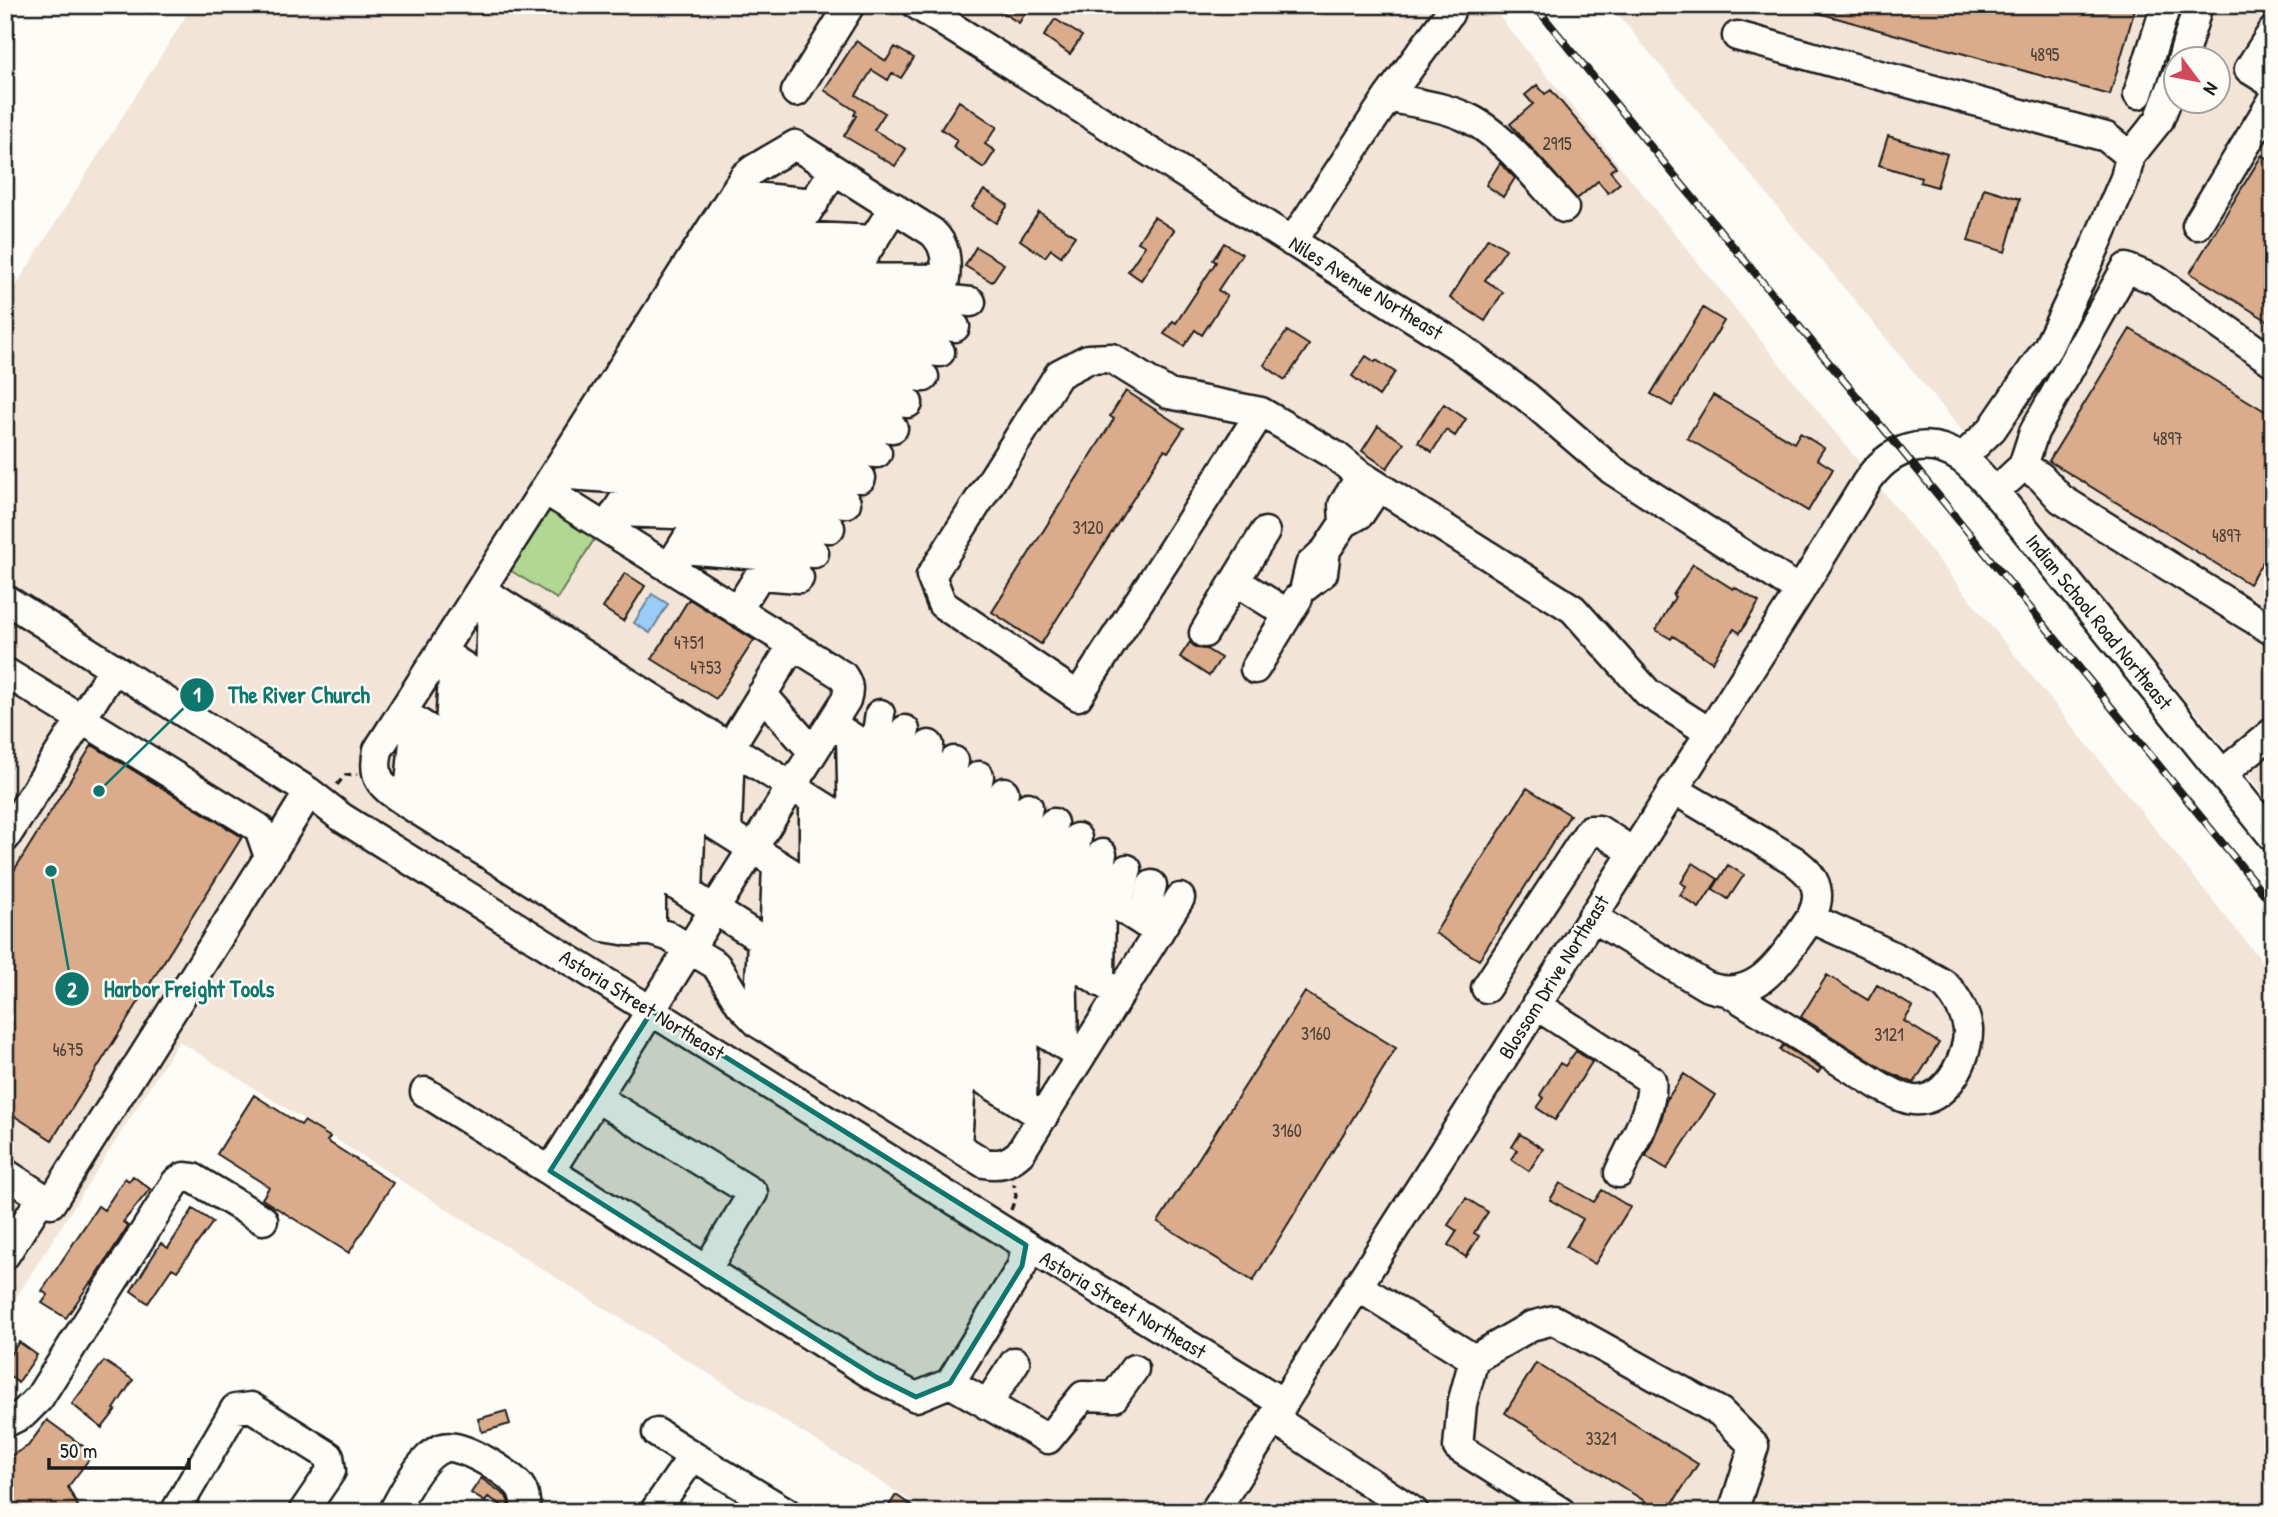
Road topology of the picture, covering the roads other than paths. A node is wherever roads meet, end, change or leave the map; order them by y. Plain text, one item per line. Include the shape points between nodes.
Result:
1 (850, 5) edge
2 (917, 5) edge
3 (1452, 5) edge
4 (2166, 5) edge
5 (2199, 5) edge
6 (2273, 31) edge
7 (1737, 36) dead end
8 (2164, 46) edge
9 (2186, 46) edge
10 (2162, 62) edge
11 (2273, 84) edge
12 (796, 92) dead end
13 (2138, 94) dead end
14 (1388, 97) junction
15 (2273, 100) edge
16 (2162, 112) edge
17 (2130, 156) junction
18 (834, 170) junction
19 (733, 195) junction
20 (814, 203) junction
21 (894, 208) junction
22 (1564, 208) dead end
23 (717, 220) junction
24 (2197, 225) dead end
25 (874, 240) junction
26 (1292, 242) junction
27 (701, 246) junction
28 (685, 271) junction
29 (669, 296) junction
30 (971, 302) dead end
31 (652, 322) junction
32 (955, 327) dead end
33 (636, 347) junction
34 (940, 352) dead end
35 (715, 358) junction
36 (2273, 362) edge
37 (620, 373) junction
38 (924, 377) dead end
39 (777, 395) junction
40 (604, 398) junction
41 (908, 402) dead end
42 (1261, 412) junction
43 (588, 423) junction
44 (852, 427) junction
45 (893, 428) dead end
46 (572, 449) junction
47 (1902, 450) joint
48 (877, 453) dead end
49 (1962, 458) junction
50 (2024, 466) junction
51 (861, 478) dead end
52 (1370, 481) junction
53 (550, 482) junction
54 (1993, 491) junction
55 (846, 503) dead end
56 (612, 520) junction
57 (830, 528) dead end
58 (1265, 532) dead end
59 (814, 553) dead end
60 (675, 559) junction
61 (799, 578) dead end
62 (1235, 581) junction
63 (1800, 591) junction
64 (5, 599) edge
65 (737, 611) junction
66 (1288, 614) junction
67 (2273, 631) edge
68 (1204, 633) dead end
69 (792, 646) junction
70 (601, 666) junction
71 (114, 668) junction
72 (1255, 669) dead end
73 (5, 672) edge
74 (762, 694) junction
75 (880, 714) dead end
76 (82, 719) junction
77 (905, 730) dead end
78 (1709, 732) junction
79 (2273, 732) edge
80 (584, 743) junction
81 (929, 745) dead end
82 (813, 752) junction
83 (954, 761) dead end
84 (2222, 774) junction
85 (979, 776) dead end
86 (1673, 789) junction
87 (1004, 792) dead end
88 (803, 793) junction
89 (316, 797) junction
90 (545, 803) junction
91 (1028, 807) dead end
92 (979, 818) junction
93 (1053, 823) dead end
94 (2273, 837) edge
95 (5, 838) edge
96 (1077, 838) dead end
97 (1633, 852) junction
98 (1102, 854) dead end
99 (269, 857) junction
100 (765, 857) junction
101 (1127, 869) dead end
102 (528, 876) junction
103 (1152, 885) dead end
104 (957, 891) junction
105 (1180, 898) dead end
106 (715, 910) junction
107 (1592, 917) junction
108 (1811, 918) junction
109 (1151, 927) junction
110 (690, 949) junction
111 (919, 954) junction
112 (1110, 988) junction
113 (1486, 988) dead end
114 (1727, 991) junction
115 (1536, 1005) junction
116 (868, 1006) junction
117 (652, 1011) junction
118 (758, 1023) junction
119 (783, 1039) junction
120 (1072, 1051) junction
121 (808, 1054) junction
122 (833, 1069) junction
123 (858, 1085) junction
124 (997, 1088) junction
125 (425, 1092) dead end
126 (597, 1098) junction
127 (883, 1100) junction
128 (1032, 1110) junction
129 (907, 1115) junction
130 (932, 1131) junction
131 (957, 1146) junction
132 (550, 1171) junction
133 (5, 1173) edge
134 (1619, 1173) dead end
135 (42, 1197) junction
136 (263, 1220) dead end
137 (1026, 1245) junction
138 (5, 1255) edge
139 (706, 1270) junction
140 (1357, 1286) junction
141 (1474, 1359) junction
142 (1015, 1362) dead end
143 (1134, 1369) dead end
144 (950, 1383) junction
145 (987, 1405) junction
146 (1278, 1410) junction
147 (5, 1423) edge
148 (657, 1433) dead end
149 (693, 1456) junction
150 (777, 1510) edge
151 (175, 1512) edge
152 (303, 1512) edge
153 (393, 1512) edge
154 (525, 1512) edge
155 (654, 1512) edge
156 (1213, 1512) edge
157 (1414, 1512) edge
158 (1561, 1512) edge
159 (1733, 1512) edge

1 - 12 street
2 - 26 street, Niles Avenue Northeast
3 - 14 street
4 - 8 street
5 - 9 street
6 - 11 street via 2249,69
7 - 17 street via 2106,137
10 - 13 street
14 - 22 street via 1470,119 1527,167
14 - 26 street
15 - 24 street
16 - 17 street
17 - 49 street via 2125,178 2048,347 1992,429
18 - 19 street via 795,145 744,177
18 - 20 street
18 - 21 street
19 - 20 street
19 - 23 street
20 - 35 street
21 - 25 street
21 - 44 street via 940,240 947,267
23 - 27 street
23 - 35 street
25 - 35 street
25 - 39 street
26 - 63 street, Niles Avenue Northeast via 1458,346 1612,470
27 - 28 street
27 - 35 street
28 - 29 street
28 - 35 street
29 - 31 street
29 - 35 street
30 - 44 street
31 - 33 street
31 - 35 street
32 - 44 street
33 - 35 street
33 - 37 street
34 - 44 street
35 - 37 street
35 - 39 street
35 - 39 street
35 - 39 street
35 - 39 street
35 - 39 street
35 - 40 street
35 - 43 street
35 - 46 street
35 - 53 street
35 - 56 street
36 - 50 street via 2156,280 2126,268 2034,432
37 - 40 street
38 - 44 street
39 - 44 street
39 - 44 street
39 - 44 street
39 - 44 street
39 - 44 street
39 - 44 street
39 - 56 street
39 - 60 street
40 - 43 street
41 - 44 street
42 - 42 street via 1169,394 1111,358 1087,359 1059,374 931,576 942,604 1078,696
42 - 52 street
43 - 46 street
44 - 45 street
44 - 48 street
44 - 51 street
44 - 55 street
44 - 57 street
44 - 59 street
44 - 60 street
44 - 61 street
44 - 65 street
46 - 53 street
47 - 49 street, Indian School Road Northeast via 1932,447
47 - 63 street, Blossom Drive Northeast via 1875,468
49 - 54 street, Indian School Road Northeast
50 - 54 street
50 - 67 street via 2061,499
52 - 66 street via 1343,505 1344,523 1310,565 1305,587
52 - 78 street via 1573,609 1648,693
53 - 56 street
53 - 70 street
54 - 84 street, Indian School Road Northeast
56 - 60 street
58 - 62 street
60 - 65 street
62 - 66 street
62 - 68 street
63 - 78 street, Blossom Drive Northeast
64 - 71 street, Astoria Street Northeast
65 - 69 street
66 - 72 street
69 - 74 street
69 - 92 street via 843,676 849,690 846,700
70 - 74 street
70 - 80 street
70 - 80 street
70 - 80 street
70 - 80 street
70 - 80 street
70 - 80 street
70 - 80 street
70 - 88 street
71 - 76 street
71 - 89 street, Astoria Street Northeast
73 - 76 street
74 - 82 street
75 - 92 street
76 - 95 street
76 - 99 street via 259,828
77 - 92 street
78 - 86 street, Blossom Drive Northeast
79 - 84 street
80 - 90 street
80 - 90 street
80 - 90 street
80 - 90 street
80 - 90 street
80 - 90 street
80 - 90 street
80 - 100 street
81 - 92 street
82 - 88 street
82 - 92 street
83 - 92 street
84 - 94 street, Indian School Road Northeast
85 - 92 street
86 - 97 street, Blossom Drive Northeast
86 - 108 street via 1808,872 1817,894
87 - 92 street
88 - 100 street
88 - 104 street
88 - 111 street
89 - 99 street
89 - 117 street, Astoria Street Northeast
90 - 102 street
90 - 102 street
90 - 102 street
90 - 102 street
90 - 102 street
90 - 102 street
90 - 102 street via 378,750 376,773 384,788
90 - 106 street
91 - 92 street
92 - 93 street
92 - 96 street
92 - 98 street
92 - 101 street
92 - 104 street
92 - 104 street
92 - 104 street
92 - 104 street
92 - 104 street
92 - 109 street
92 - 112 street
97 - 107 street, Blossom Drive Northeast
97 - 113 street via 1599,830 1590,830
99 - 135 street via 51,1203
100 - 106 street
100 - 111 street
100 - 116 street
102 - 110 street
103 - 109 street
104 - 111 street
104 - 111 street
104 - 111 street
104 - 111 street
104 - 111 street
104 - 112 street
104 - 120 street
105 - 109 street
106 - 110 street
106 - 116 street
107 - 114 street via 1699,982
107 - 115 street, Blossom Drive Northeast
108 - 114 street via 1764,978
108 - 114 street via 1946,986 1962,1008 1968,1028 1960,1063 1949,1082 1931,1097 1918,1101 1902,1097
109 - 112 street
110 - 117 street
110 - 118 street via 716,965
111 - 116 street
111 - 116 street
111 - 116 street
111 - 116 street
111 - 120 street
111 - 124 street
111 - 128 street
112 - 120 street
115 - 134 street via 1651,1080 1646,1110
115 - 140 street, Blossom Drive Northeast
116 - 118 street
116 - 119 street
116 - 121 street
116 - 122 street
116 - 123 street
116 - 124 street
116 - 127 street
116 - 129 street
116 - 130 street
116 - 131 street
117 - 126 street
117 - 137 street, Astoria Street Northeast
118 - 119 street
119 - 121 street
120 - 128 street
121 - 122 street
122 - 123 street
123 - 127 street
124 - 128 street
125 - 132 street
126 - 132 street
126 - 139 street via 753,1193
127 - 129 street
128 - 131 street via 1020,1153 1007,1163 984,1163
129 - 130 street
130 - 131 street
132 - 139 street
133 - 135 street
135 - 138 street
136 - 147 street via 193,1178 176,1182 39,1398
137 - 144 street via 1022,1266
137 - 146 street, Astoria Street Northeast
139 - 144 street via 876,1377 916,1397
140 - 141 street
140 - 146 street, Blossom Drive Northeast
141 - 158 street via 1462,1404 1458,1447
141 - 159 street via 1531,1326 1554,1320 1720,1412 1754,1446
142 - 145 street
143 - 145 street via 1114,1398 1083,1395 1048,1439
144 - 145 street
146 - 156 street, Blossom Drive Northeast
146 - 157 street, Astoria Street Northeast
148 - 149 street
149 - 150 street
149 - 155 street
151 - 152 street via 235,1409 251,1407 329,1456 331,1471
153 - 154 street via 430,1455 445,1447 475,1454 517,1483 526,1497

